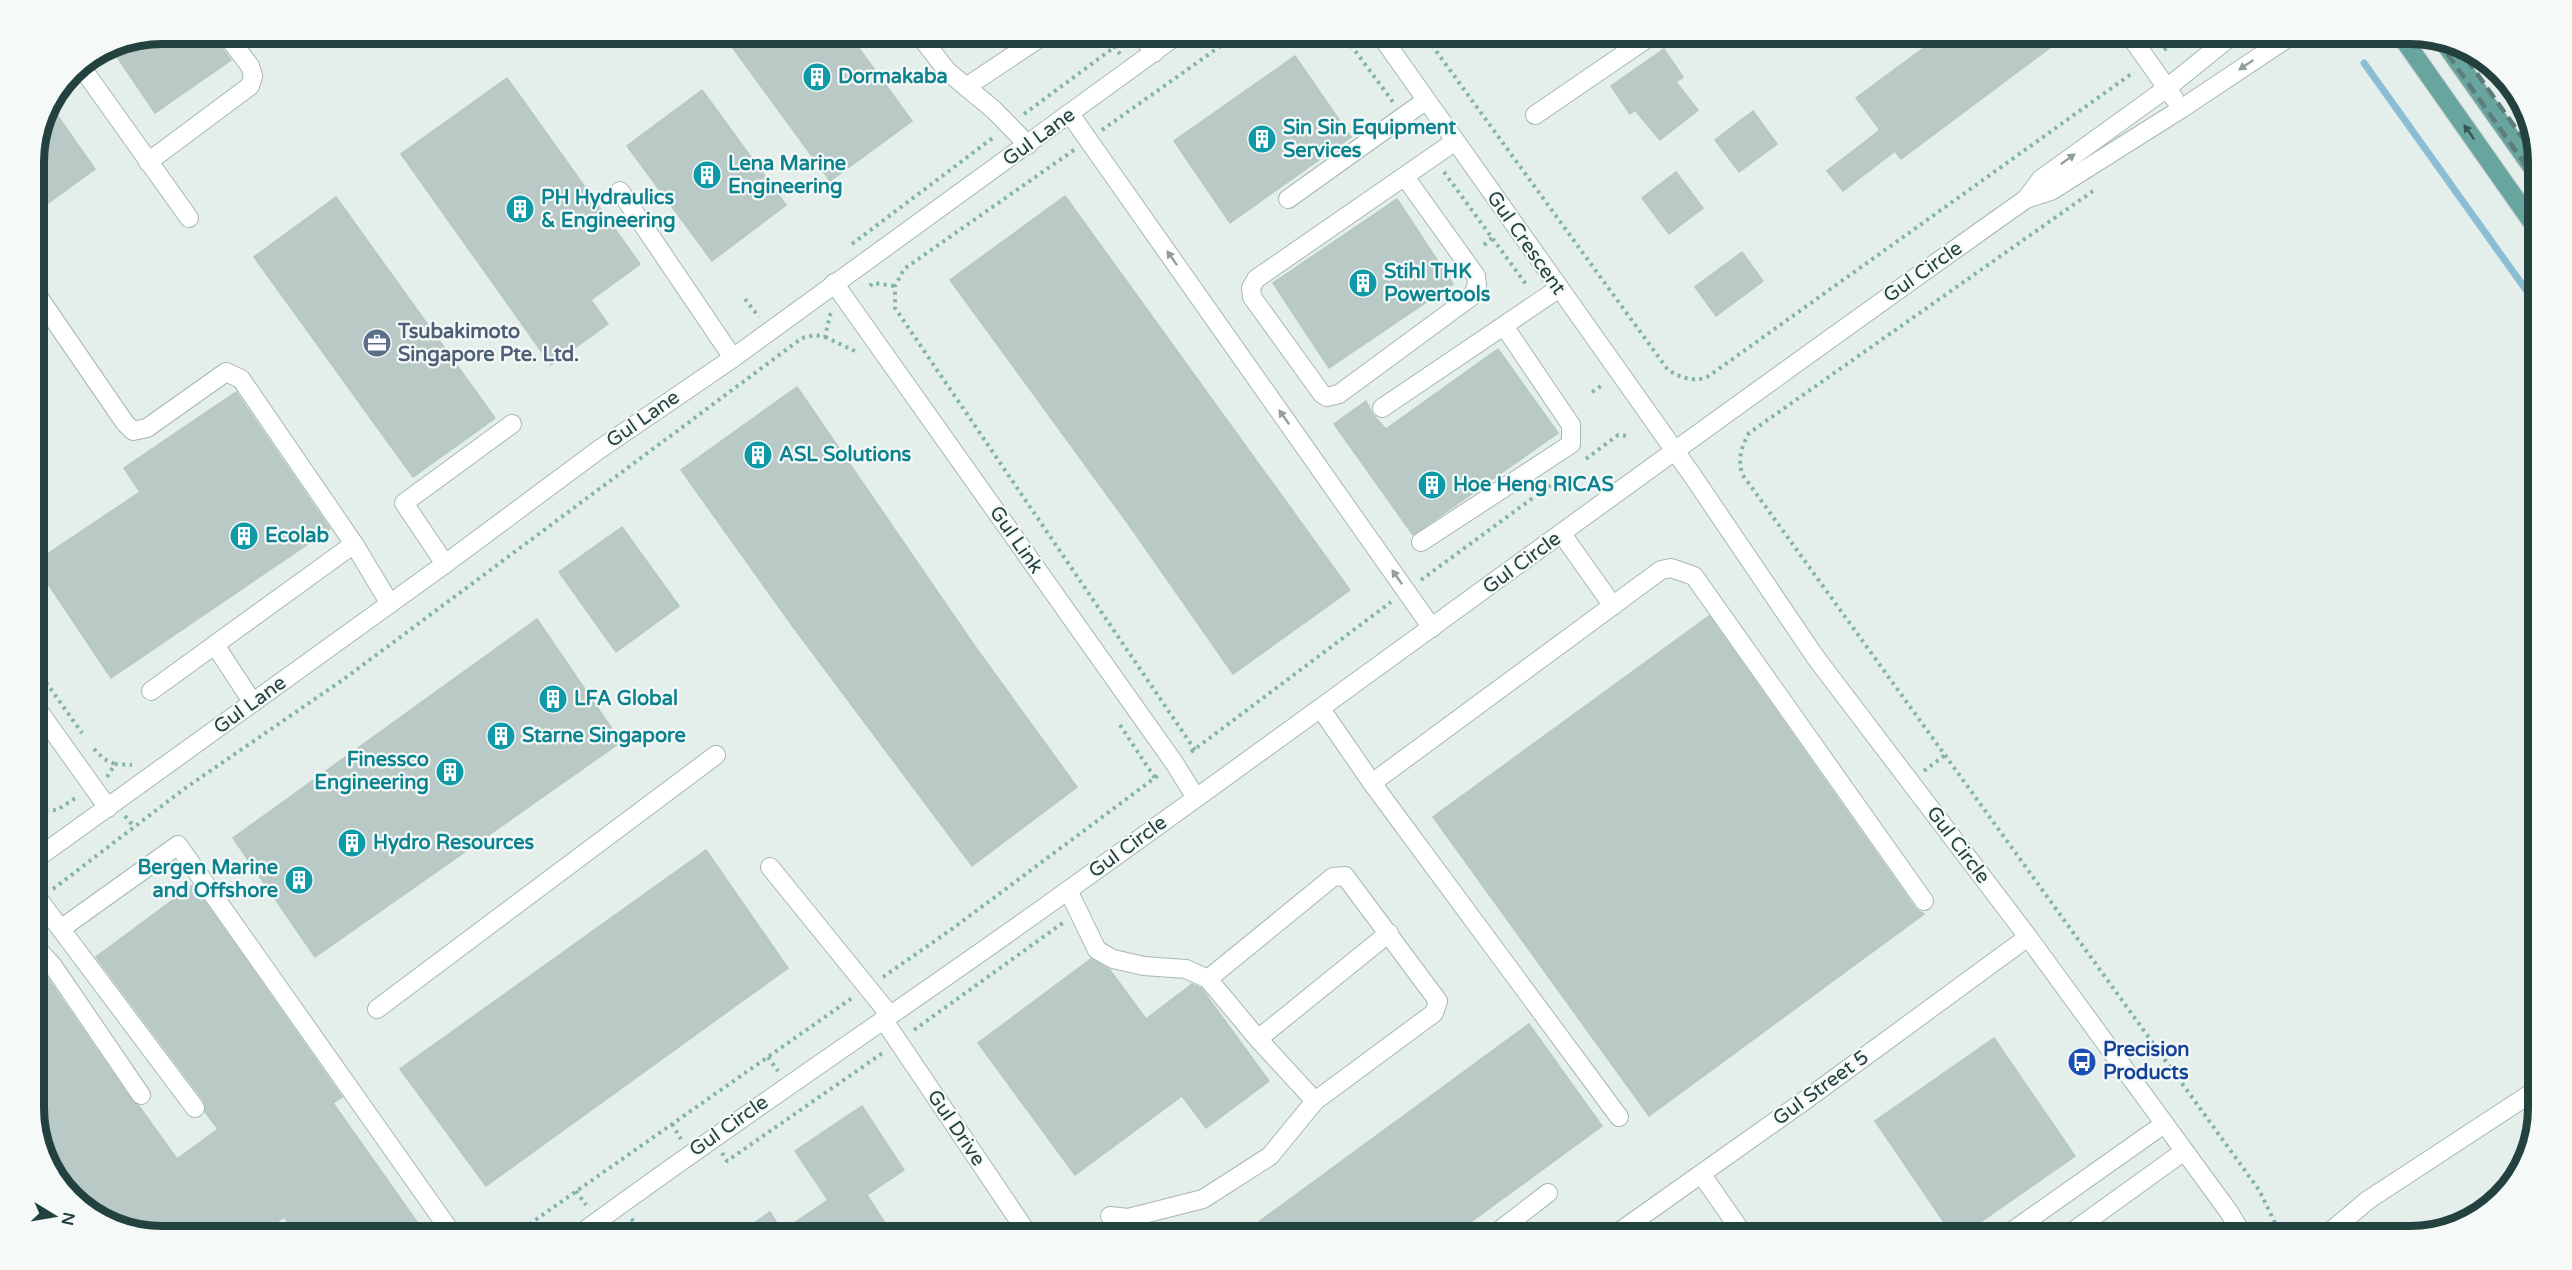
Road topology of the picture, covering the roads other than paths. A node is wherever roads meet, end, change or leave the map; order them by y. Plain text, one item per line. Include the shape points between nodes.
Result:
1 (233, 44) edge
2 (926, 44) edge
3 (1030, 44) edge
4 (1148, 44) edge
5 (1166, 44) edge
6 (1386, 44) edge
7 (1639, 44) edge
8 (2136, 44) edge
9 (2221, 44) edge
10 (2278, 44) edge
11 (2405, 44) edge
12 (2451, 51) edge
13 (1154, 53) junction
14 (85, 72) edge
15 (966, 87) junction
16 (2167, 88) junction
17 (1425, 101) junction
18 (2181, 109) junction
19 (1070, 114) junction
20 (1535, 115) dead end
21 (1454, 142) junction
22 (1028, 145) junction
23 (2528, 161) edge
24 (148, 162) junction
25 (1405, 177) junction
26 (620, 191) dead end
27 (1288, 199) dead end
28 (2026, 199) junction
29 (2528, 217) edge
30 (189, 218) dead end
31 (834, 283) junction
32 (1558, 289) junction
33 (44, 305) edge
34 (1504, 326) junction
35 (733, 358) junction
36 (1382, 408) dead end
37 (512, 423) dead end
38 (1675, 451) junction
39 (1562, 534) junction
40 (1421, 542) dead end
41 (354, 544) junction
42 (445, 564) junction
43 (390, 604) junction
44 (1612, 606) junction
45 (1432, 628) junction
46 (215, 645) junction
47 (151, 691) dead end
48 (253, 703) junction
49 (1321, 709) junction
50 (44, 718) edge
51 (716, 755) dead end
52 (1372, 783) junction
53 (1196, 798) junction
54 (108, 808) junction
55 (44, 853) edge
56 (770, 867) dead end
57 (1068, 890) junction
58 (1924, 901) dead end
59 (44, 906) edge
60 (62, 928) junction
61 (1389, 933) junction
62 (2028, 937) junction
63 (44, 956) edge
64 (1208, 979) junction
65 (376, 1009) dead end
66 (886, 1017) junction
67 (1258, 1039) junction
68 (141, 1095) dead end
69 (2529, 1095) edge
70 (1315, 1101) junction
71 (195, 1108) dead end
72 (1619, 1117) dead end
73 (2164, 1124) junction
74 (2183, 1152) junction
75 (1702, 1174) junction
76 (1548, 1193) dead end
77 (1110, 1216) dead end
78 (447, 1226) edge
79 (591, 1226) edge
80 (1023, 1226) edge
81 (1505, 1226) edge
82 (1628, 1226) edge
83 (1737, 1226) edge
84 (2020, 1226) edge
85 (2080, 1226) edge
86 (2238, 1226) edge
87 (2338, 1226) edge

1 - 24 street via 253,76 249,86
2 - 15 street via 947,71
3 - 15 street
4 - 13 street
5 - 13 street, Gul Lane
6 - 17 street, Gul Crescent
7 - 20 street
8 - 16 street
9 - 16 street, Gul Circle
10 -> 18 street, Gul Circle
29 -> 11 main road
12 - 23 main road
13 - 19 street, Gul Lane
14 - 24 street
15 - 22 street
16 - 18 street
28 -> 16 street, Gul Circle via 2041,178
17 - 21 street, Gul Crescent
17 - 27 street
18 - 28 street, Gul Circle via 2051,191
19 - 22 street, Gul Lane
45 -> 19 street
21 - 25 street
21 - 32 street, Gul Crescent
22 - 31 street, Gul Lane
24 - 30 street
25 - 25 street via 1257,279 1251,288 1252,297 1327,397 1339,394 1476,290 1476,276
26 - 35 street
28 - 38 street, Gul Circle
31 - 35 street, Gul Lane
31 - 53 street, Gul Link
32 - 34 street
32 - 38 street, Gul Crescent
33 - 41 street via 133,431 147,428 226,372 241,379
34 - 36 street
34 - 40 street via 1571,424 1571,444
35 - 42 street, Gul Lane via 642,419
37 - 42 street via 404,503
38 - 39 street, Gul Circle
38 - 62 street, Gul Circle via 1816,658
39 - 44 street
39 - 45 street, Gul Circle
41 - 43 street
41 - 46 street
42 - 43 street, Gul Lane
43 - 48 street, Gul Lane
44 - 52 street
44 - 58 street via 1661,570 1671,568 1694,576
45 - 49 street, Gul Circle
46 - 47 street
46 - 48 street
48 - 54 street, Gul Lane
49 - 52 street
49 - 53 street, Gul Circle
50 - 54 street
51 - 65 street
52 - 72 street
53 - 57 street, Gul Circle
54 - 55 street, Gul Lane
56 - 66 street, Gul Drive via 868,988
57 - 64 street via 1097,950 1113,959 1186,969
57 - 66 street, Gul Circle
59 - 60 street
60 - 71 street
60 - 78 street via 178,845
61 - 64 street via 1345,876 1333,877
61 - 67 street
61 - 70 street via 1438,1001 1434,1013
62 - 73 street, Gul Circle
62 - 75 street, Gul Street 5
63 - 68 street
64 - 67 street
66 - 79 street, Gul Circle
66 - 80 street, Gul Drive
67 - 70 street
69 - 87 street via 2368,1200
70 - 77 street via 1270,1156 1203,1199 1128,1218
73 - 74 street, Gul Circle
73 - 84 street
74 - 85 street
74 - 86 street, Gul Circle
75 - 82 street, Gul Street 5
75 - 83 street
76 - 81 street

